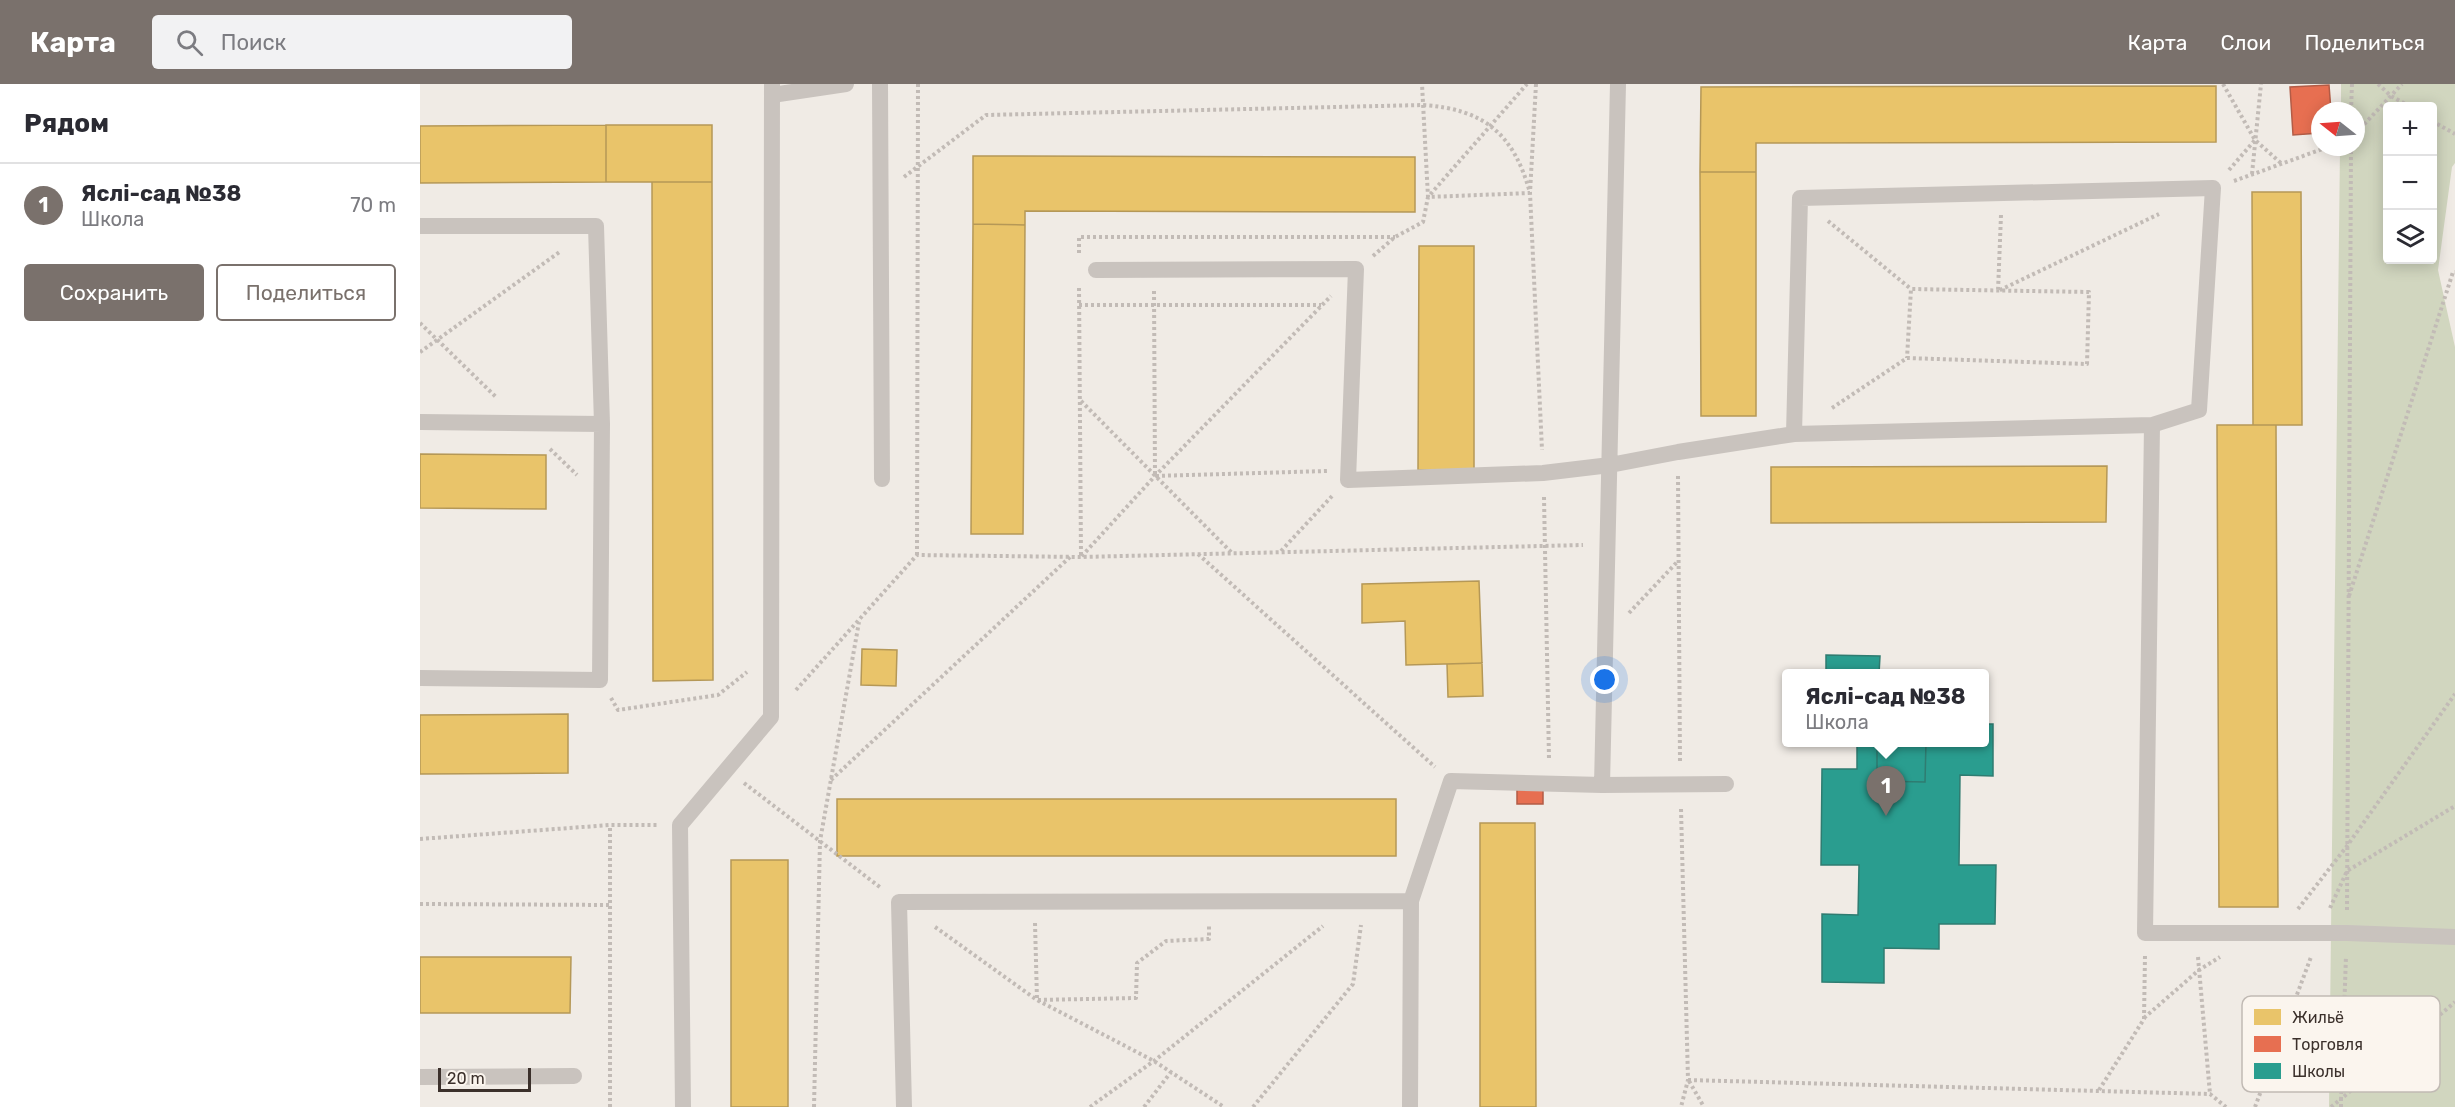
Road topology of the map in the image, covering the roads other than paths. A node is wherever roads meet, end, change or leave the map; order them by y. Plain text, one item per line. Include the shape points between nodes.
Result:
1 (846, 84) edge
2 (880, 84) edge
3 (1618, 84) edge
4 (772, 89) edge
5 (420, 226) edge
6 (1096, 270) dead end
7 (420, 422) edge
8 (602, 424) junction
9 (2152, 425) junction
10 (1794, 434) junction
11 (1610, 465) junction
12 (882, 479) dead end
13 (420, 678) edge
14 (1726, 784) dead end
15 (1602, 785) junction
16 (1411, 902) junction
17 (2455, 937) edge
18 (574, 1076) dead end
19 (420, 1077) edge
20 (683, 1107) edge
21 (904, 1107) edge
22 (1410, 1107) edge

1 - 4 lane
2 - 12 lane
3 - 11 lane
4 - 20 lane via 771,717 680,825
5 - 8 lane via 596,226
6 - 11 lane via 1356,270 1348,475 1543,473
7 - 8 lane
8 - 13 lane via 600,680
9 - 10 lane
9 - 10 lane via 2199,410 2213,188 1800,198
9 - 17 lane via 2145,933
10 - 11 lane
11 - 15 lane
14 - 15 lane
15 - 16 lane via 1451,781
16 - 21 lane via 900,902
16 - 22 lane
18 - 19 lane

